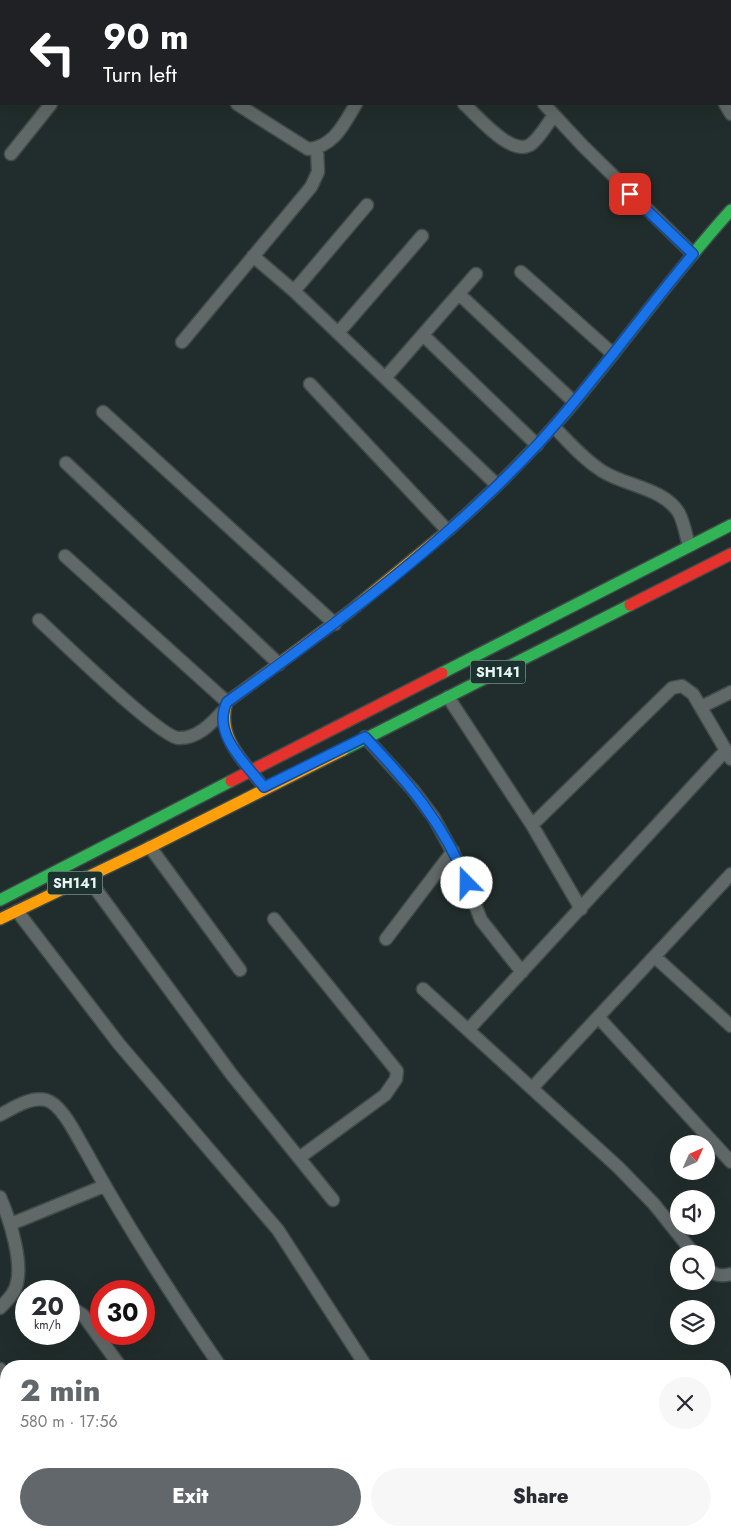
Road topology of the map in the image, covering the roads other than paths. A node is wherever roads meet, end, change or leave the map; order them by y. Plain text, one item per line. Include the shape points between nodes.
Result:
1 (50, 105) edge
2 (239, 105) edge
3 (355, 105) edge
4 (465, 105) edge
5 (545, 105) edge
6 (554, 115) junction
7 (318, 148) junction
8 (11, 154) dead end
9 (367, 205) dead end
10 (731, 210) edge
11 (422, 236) dead end
12 (693, 254) junction
13 (253, 256) junction
14 (521, 272) dead end
15 (476, 274) dead end
16 (294, 291) junction
17 (460, 294) junction
18 (338, 333) junction
19 (424, 336) junction
20 (182, 342) dead end
21 (613, 354) junction
22 (386, 378) junction
23 (310, 384) dead end
24 (574, 402) junction
25 (103, 412) dead end
26 (554, 427) junction
27 (537, 445) junction
28 (66, 463) dead end
29 (497, 485) junction
30 (731, 525) edge
31 (447, 530) junction
32 (689, 546) junction
33 (731, 554) edge
34 (65, 556) dead end
35 (39, 620) dead end
36 (335, 624) junction
37 (279, 664) junction
38 (731, 692) edge
39 (448, 697) junction
40 (225, 707) junction
41 (701, 707) junction
42 (365, 737) junction
43 (728, 755) edge
44 (251, 770) junction
45 (264, 787) junction
46 (532, 825) junction
47 (150, 847) junction
48 (453, 851) junction
49 (731, 874) edge
50 (87, 877) junction
51 (0, 900) edge
52 (581, 909) junction
53 (17, 911) junction
54 (0, 919) edge
55 (274, 919) dead end
56 (386, 938) dead end
57 (655, 957) junction
58 (240, 970) dead end
59 (522, 972) junction
60 (423, 989) dead end
61 (599, 1018) junction
62 (729, 1021) edge
63 (469, 1029) junction
64 (533, 1087) junction
65 (0, 1115) edge
66 (299, 1158) junction
67 (731, 1162) edge
68 (104, 1186) junction
69 (0, 1197) edge
70 (333, 1200) dead end
71 (11, 1224) junction
72 (687, 1245) edge
73 (715, 1274) edge
74 (731, 1274) edge
75 (19, 1280) edge
76 (15, 1295) edge
77 (0, 1308) edge
78 (80, 1315) edge
79 (116, 1360) edge
80 (216, 1360) edge
81 (362, 1360) edge

1 - 8 street
2 - 7 street via 308,149
3 - 7 street via 332,140
4 - 6 street via 504,141 520,147 537,138
5 - 6 street
6 - 12 street
7 - 13 street via 318,172 311,186
9 - 16 street
10 - 12 main road
11 - 18 street
12 - 21 main road
13 - 16 street
13 - 20 street
14 - 21 street
15 - 17 street
16 - 18 street
17 - 19 street
17 - 24 street
18 - 22 street
19 - 22 street
19 - 27 street
21 - 24 main road
22 - 29 street
23 - 31 street
24 - 26 main road
25 - 36 street
26 - 27 main road
26 - 32 street via 603,472 657,495 673,506 679,514
27 - 29 main road
28 - 37 street
29 - 31 main road
30 - 32 main road
31 - 36 main road
32 - 44 main road
33 - 39 main road, SH141
34 - 40 street
35 - 40 street via 142,714 176,738 203,731
36 - 37 main road
37 - 40 main road
38 - 41 street
39 - 42 main road, SH141
39 - 46 street
40 - 44 main road via 222,724 228,740
41 - 43 street
41 - 46 street via 693,694 682,686 672,688
42 - 45 main road, SH141
42 - 48 street via 419,797
43 - 52 street
44 - 45 main road
44 - 51 main road, SH141
45 - 47 main road
46 - 52 street
47 - 50 main road, SH141
47 - 58 street
48 - 56 street
48 - 59 street via 481,920
49 - 57 street
50 - 53 main road, SH141
50 - 66 street via 232,1075
52 - 59 street
53 - 54 main road, SH141
53 - 81 street via 119,1044 278,1230
55 - 66 street via 397,1071 396,1080 385,1095
57 - 61 street
57 - 62 street
59 - 63 street
60 - 63 street
61 - 64 street
61 - 67 street
63 - 64 street
64 - 72 street via 654,1204
65 - 68 street via 37,1099 56,1105
66 - 70 street
68 - 71 street
68 - 80 street via 160,1278
69 - 71 street
71 - 75 street
73 - 74 street
76 - 77 street
78 - 79 street via 89,1322

